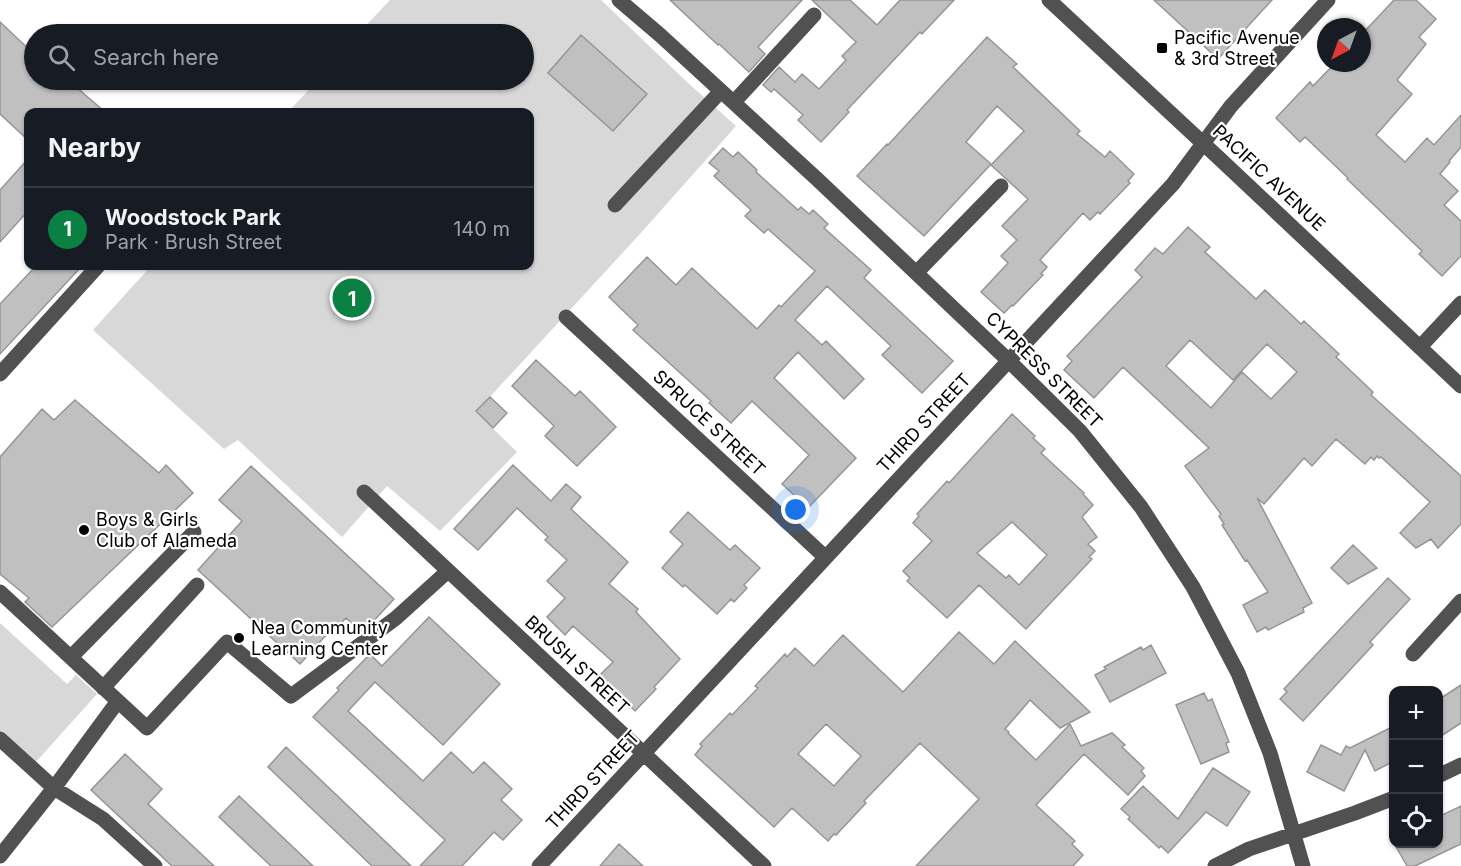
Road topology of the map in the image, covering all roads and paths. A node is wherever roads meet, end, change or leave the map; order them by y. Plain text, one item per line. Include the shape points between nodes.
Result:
1 (620, 0) edge
2 (1049, 0) edge
3 (1328, 0) edge
4 (814, 15) dead end
5 (721, 91) junction
6 (734, 102) junction
7 (1203, 143) junction
8 (1001, 186) dead end
9 (615, 205) dead end
10 (94, 270) edge
11 (916, 273) junction
12 (1461, 303) edge
13 (566, 317) dead end
14 (1420, 347) junction
15 (1009, 361) junction
16 (0, 374) edge
17 (1461, 386) edge
18 (364, 492) dead end
19 (194, 532) dead end
20 (825, 557) junction
21 (448, 571) junction
22 (197, 585) dead end
23 (0, 592) edge
24 (1461, 601) edge
25 (1413, 654) dead end
26 (71, 657) junction
27 (103, 688) junction
28 (118, 701) junction
29 (0, 739) edge
30 (644, 754) junction
31 (1461, 765) edge
32 (1443, 774) edge
33 (54, 788) junction
34 (1389, 800) edge
35 (1294, 834) junction
36 (0, 856) edge
37 (155, 866) edge
38 (539, 866) edge
39 (764, 866) edge
40 (1215, 866) edge
41 (1303, 866) edge

1 - 5 street, CYPRESS STREET
2 - 7 street, PACIFIC AVENUE
3 - 7 street, THIRD STREET via 1231,106
4 - 6 street
5 - 6 street, CYPRESS STREET
5 - 9 street
6 - 11 street, CYPRESS STREET
7 - 14 street, PACIFIC AVENUE
7 - 15 street, THIRD STREET via 1173,184
8 - 11 street
10 - 16 street
11 - 15 street, CYPRESS STREET
12 - 14 street
13 - 20 street, SPRUCE STREET
14 - 17 street, PACIFIC AVENUE
15 - 20 street, THIRD STREET
15 - 35 street, CYPRESS STREET via 1080,431 1141,507 1193,587 1238,673 1270,753
18 - 21 street, BRUSH STREET
19 - 26 street
20 - 30 street, THIRD STREET
21 - 28 street via 396,618 291,696 226,642 147,728
21 - 30 street, BRUSH STREET
22 - 27 street
23 - 26 street
24 - 25 street
26 - 27 street
27 - 28 street
28 - 33 street
29 - 33 street
30 - 38 street, THIRD STREET
30 - 39 street, BRUSH STREET
31 - 32 street
33 - 36 street
33 - 37 street via 103,819
34 - 35 street
35 - 40 street
35 - 41 street, CYPRESS STREET

